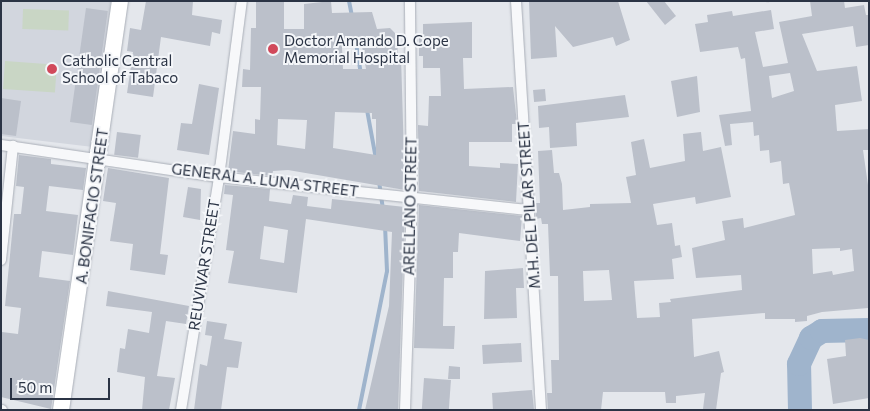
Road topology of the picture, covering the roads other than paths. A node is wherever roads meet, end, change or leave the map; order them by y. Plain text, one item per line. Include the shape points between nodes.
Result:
1 (120, 1) edge
2 (242, 1) edge
3 (410, 1) edge
4 (516, 1) edge
5 (1, 145) edge
6 (13, 146) junction
7 (100, 158) junction
8 (219, 177) junction
9 (412, 199) junction
10 (529, 210) junction
11 (1, 260) edge
12 (61, 410) edge
13 (181, 410) edge
14 (405, 410) edge
15 (541, 410) edge

1 - 7 main road, A. BONIFACIO STREET
2 - 8 street, REUVIVAR STREET
3 - 9 street, ARELLANO STREET
4 - 10 street, M.H. DEL PILAR STREET
5 - 6 street, GENERAL A. LUNA STREET
6 - 7 street, GENERAL A. LUNA STREET
6 - 11 street
7 - 8 street, GENERAL A. LUNA STREET
7 - 12 main road, A. BONIFACIO STREET
8 - 9 street, GENERAL A. LUNA STREET
8 - 13 street, REUVIVAR STREET
9 - 10 street, GENERAL A. LUNA STREET
9 - 14 street, ARELLANO STREET
10 - 15 street, M.H. DEL PILAR STREET

